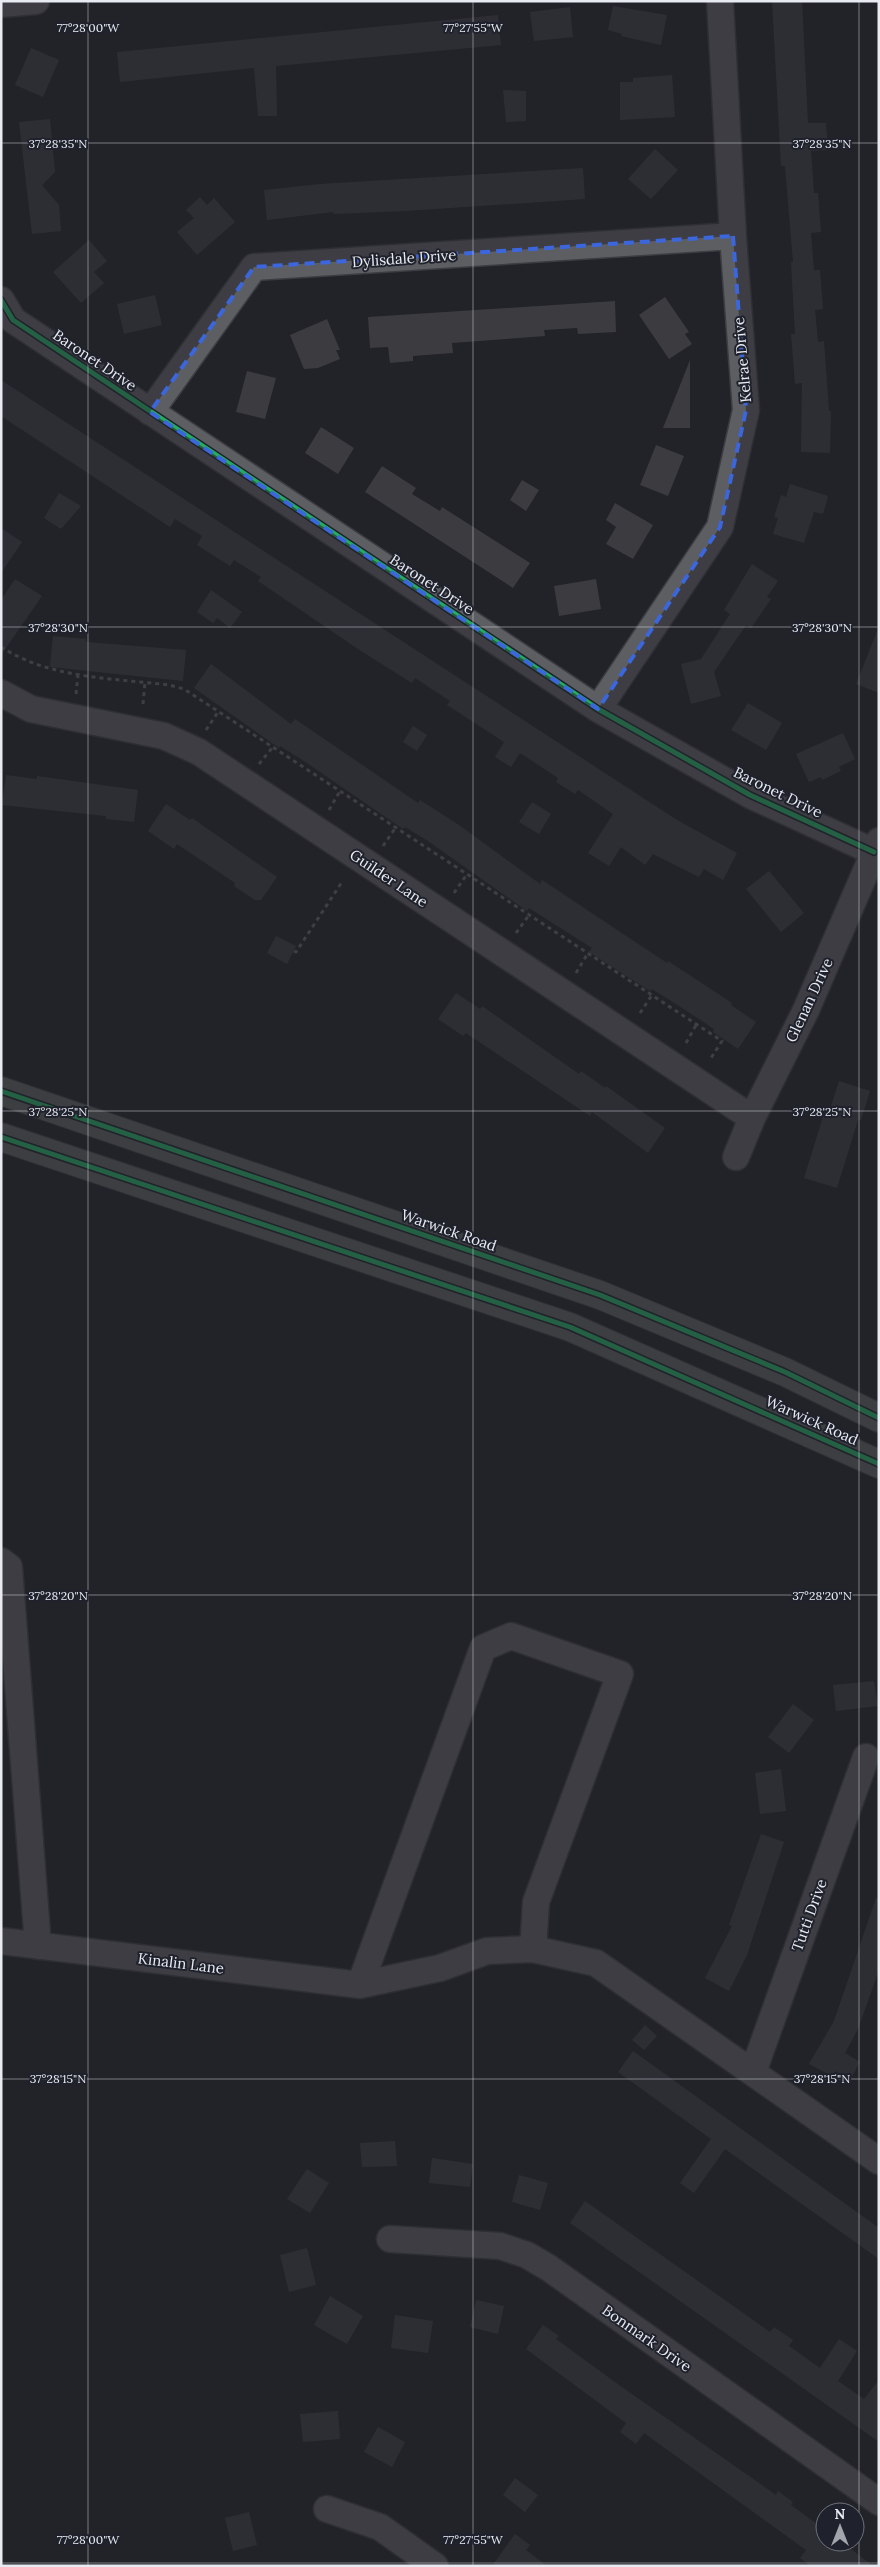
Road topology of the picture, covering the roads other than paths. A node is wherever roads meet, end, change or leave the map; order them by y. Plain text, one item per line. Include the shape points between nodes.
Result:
1 (36, 1) edge
2 (720, 1) edge
3 (1, 4) edge
4 (732, 236) junction
5 (1, 300) edge
6 (150, 412) junction
7 (1, 693) edge
8 (598, 708) junction
9 (876, 847) edge
10 (1, 1091) edge
11 (752, 1118) junction
12 (1, 1137) edge
13 (736, 1157) dead end
14 (879, 1418) edge
15 (879, 1464) edge
16 (1, 1561) edge
17 (866, 1757) dead end
18 (1, 1941) edge
19 (38, 1946) junction
20 (533, 1949) junction
21 (360, 1985) junction
22 (752, 2072) junction
23 (879, 2161) edge
24 (390, 2239) dead end
25 (879, 2502) edge
26 (326, 2509) dead end
27 (435, 2566) edge

1 - 3 street
2 - 4 street, Kelrae Drive
4 - 6 street, Dylisdale Drive via 254,267
4 - 8 street, Kelrae Drive via 746,410 720,527
5 - 6 street, Baronet Drive via 13,320
6 - 8 street, Baronet Drive
7 - 11 street, Guilder Lane via 31,708 164,736 198,752
8 - 9 street, Baronet Drive via 750,795
9 - 11 street, Glenan Drive via 806,1010
10 - 14 main road, Warwick Road via 600,1295 785,1372
11 - 13 street, Glenan Drive
12 - 15 main road, Warwick Road via 570,1327
16 - 19 street via 9,1567
17 - 22 street, Tutti Drive
18 - 19 street, Kinalin Lane
19 - 21 street, Kinalin Lane
20 - 21 street, Kinalin Lane via 486,1951 440,1968
20 - 21 street via 536,1902 620,1674 511,1636 483,1648
20 - 22 street, Kinalin Lane via 596,1963
22 - 23 street, Kinalin Lane
24 - 25 street, Bonmark Drive via 500,2246 527,2255
26 - 27 street via 380,2527

